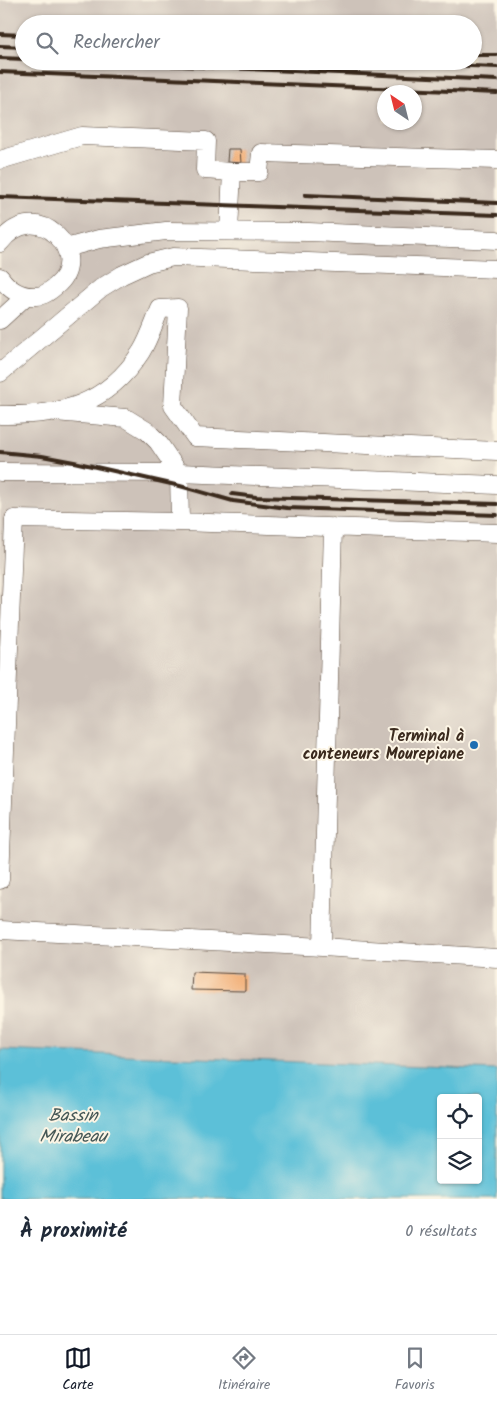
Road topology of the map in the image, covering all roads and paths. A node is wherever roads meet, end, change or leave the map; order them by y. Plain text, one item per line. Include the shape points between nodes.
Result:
1 (0, 160) edge
2 (497, 160) edge
3 (232, 172) junction
4 (229, 231) junction
5 (2, 237) edge
6 (497, 240) edge
7 (66, 248) junction
8 (497, 270) edge
9 (0, 278) edge
10 (26, 296) junction
11 (0, 320) edge
12 (0, 373) edge
13 (55, 412) junction
14 (0, 415) edge
15 (497, 450) edge
16 (0, 472) edge
17 (179, 473) junction
18 (497, 485) edge
19 (180, 522) junction
20 (333, 527) junction
21 (497, 533) edge
22 (0, 880) edge
23 (0, 930) edge
24 (322, 947) junction
25 (497, 958) edge

1 - 3 lane via 82,136 206,141 205,170
2 - 3 lane via 261,154 258,172
3 - 4 lane
4 - 6 lane
4 - 7 lane via 133,234
5 - 7 lane via 16,228 40,225 51,230
7 - 10 lane via 66,273 60,284 50,292
8 - 12 lane via 173,257 148,263 108,284
9 - 10 lane via 6,286
10 - 11 lane
13 - 14 lane
13 - 15 lane via 97,396 118,379 141,351 160,309 178,308 173,406 195,437
13 - 17 lane via 126,418 158,442
16 - 17 lane
17 - 18 lane
17 - 19 lane
19 - 20 lane
19 - 22 lane via 14,519
20 - 21 lane
20 - 24 lane
23 - 24 lane
24 - 25 lane

